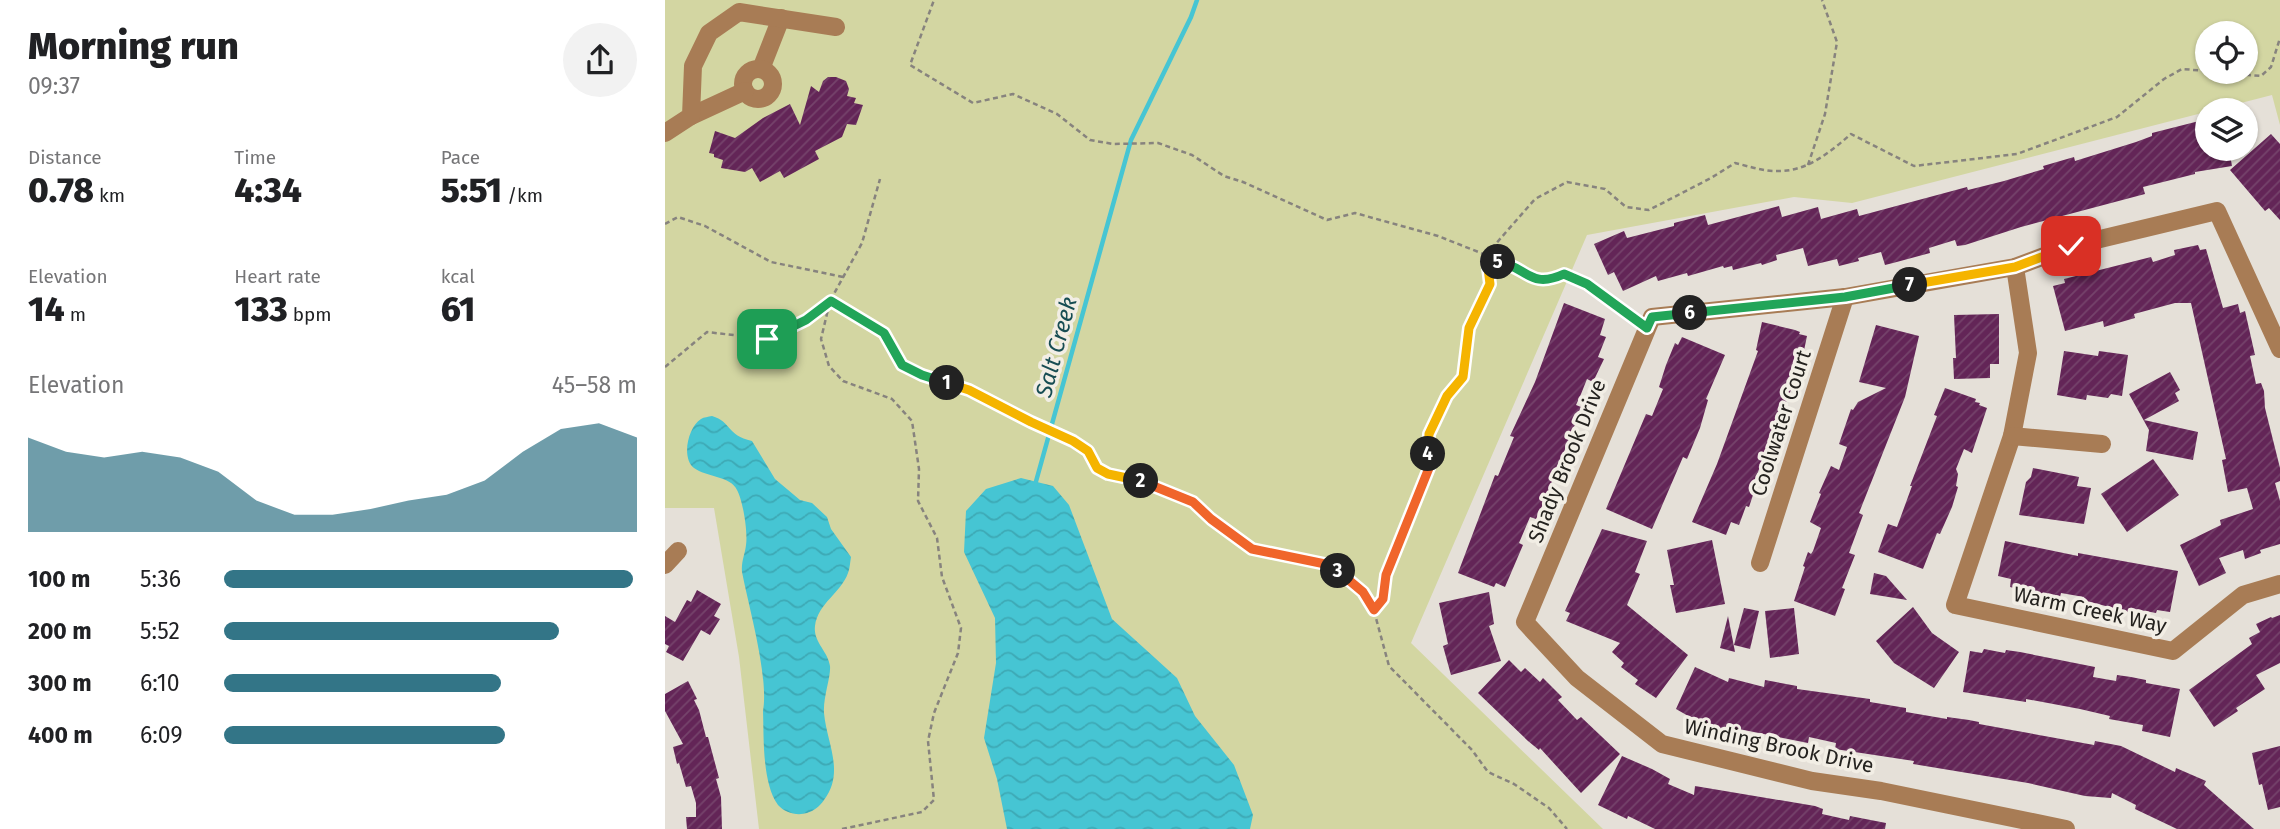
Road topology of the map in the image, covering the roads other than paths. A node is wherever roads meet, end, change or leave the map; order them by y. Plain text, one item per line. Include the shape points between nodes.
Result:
1 (781, 18) junction
2 (836, 27) dead end
3 (761, 69) junction
4 (745, 90) junction
5 (691, 116) junction
6 (665, 133) edge
7 (2015, 267) junction
8 (1845, 297) junction
9 (2280, 349) edge
10 (2012, 436) junction
11 (2102, 444) dead end
12 (678, 551) dead end
13 (1760, 563) dead end
14 (665, 565) edge
15 (2280, 584) edge
16 (1525, 622) joint
17 (2066, 829) edge

1 - 2 street
1 - 3 street
1 - 5 street via 740,12 709,33 693,66
3 - 4 street via 748,73 743,81
3 - 4 street via 772,78 770,93 757,99
4 - 5 street
5 - 6 street
7 - 8 street
7 - 9 street via 2071,246 2217,211
7 - 10 street via 2028,353
8 - 13 street, Coolwater Court
8 - 16 street, Shady Brook Drive via 1649,323
10 - 11 street
10 - 15 street, Warm Creek Way via 1955,606 2173,651 2243,596
12 - 14 street
16 - 17 street, Winding Brook Drive via 1577,678 1662,744 1812,781

